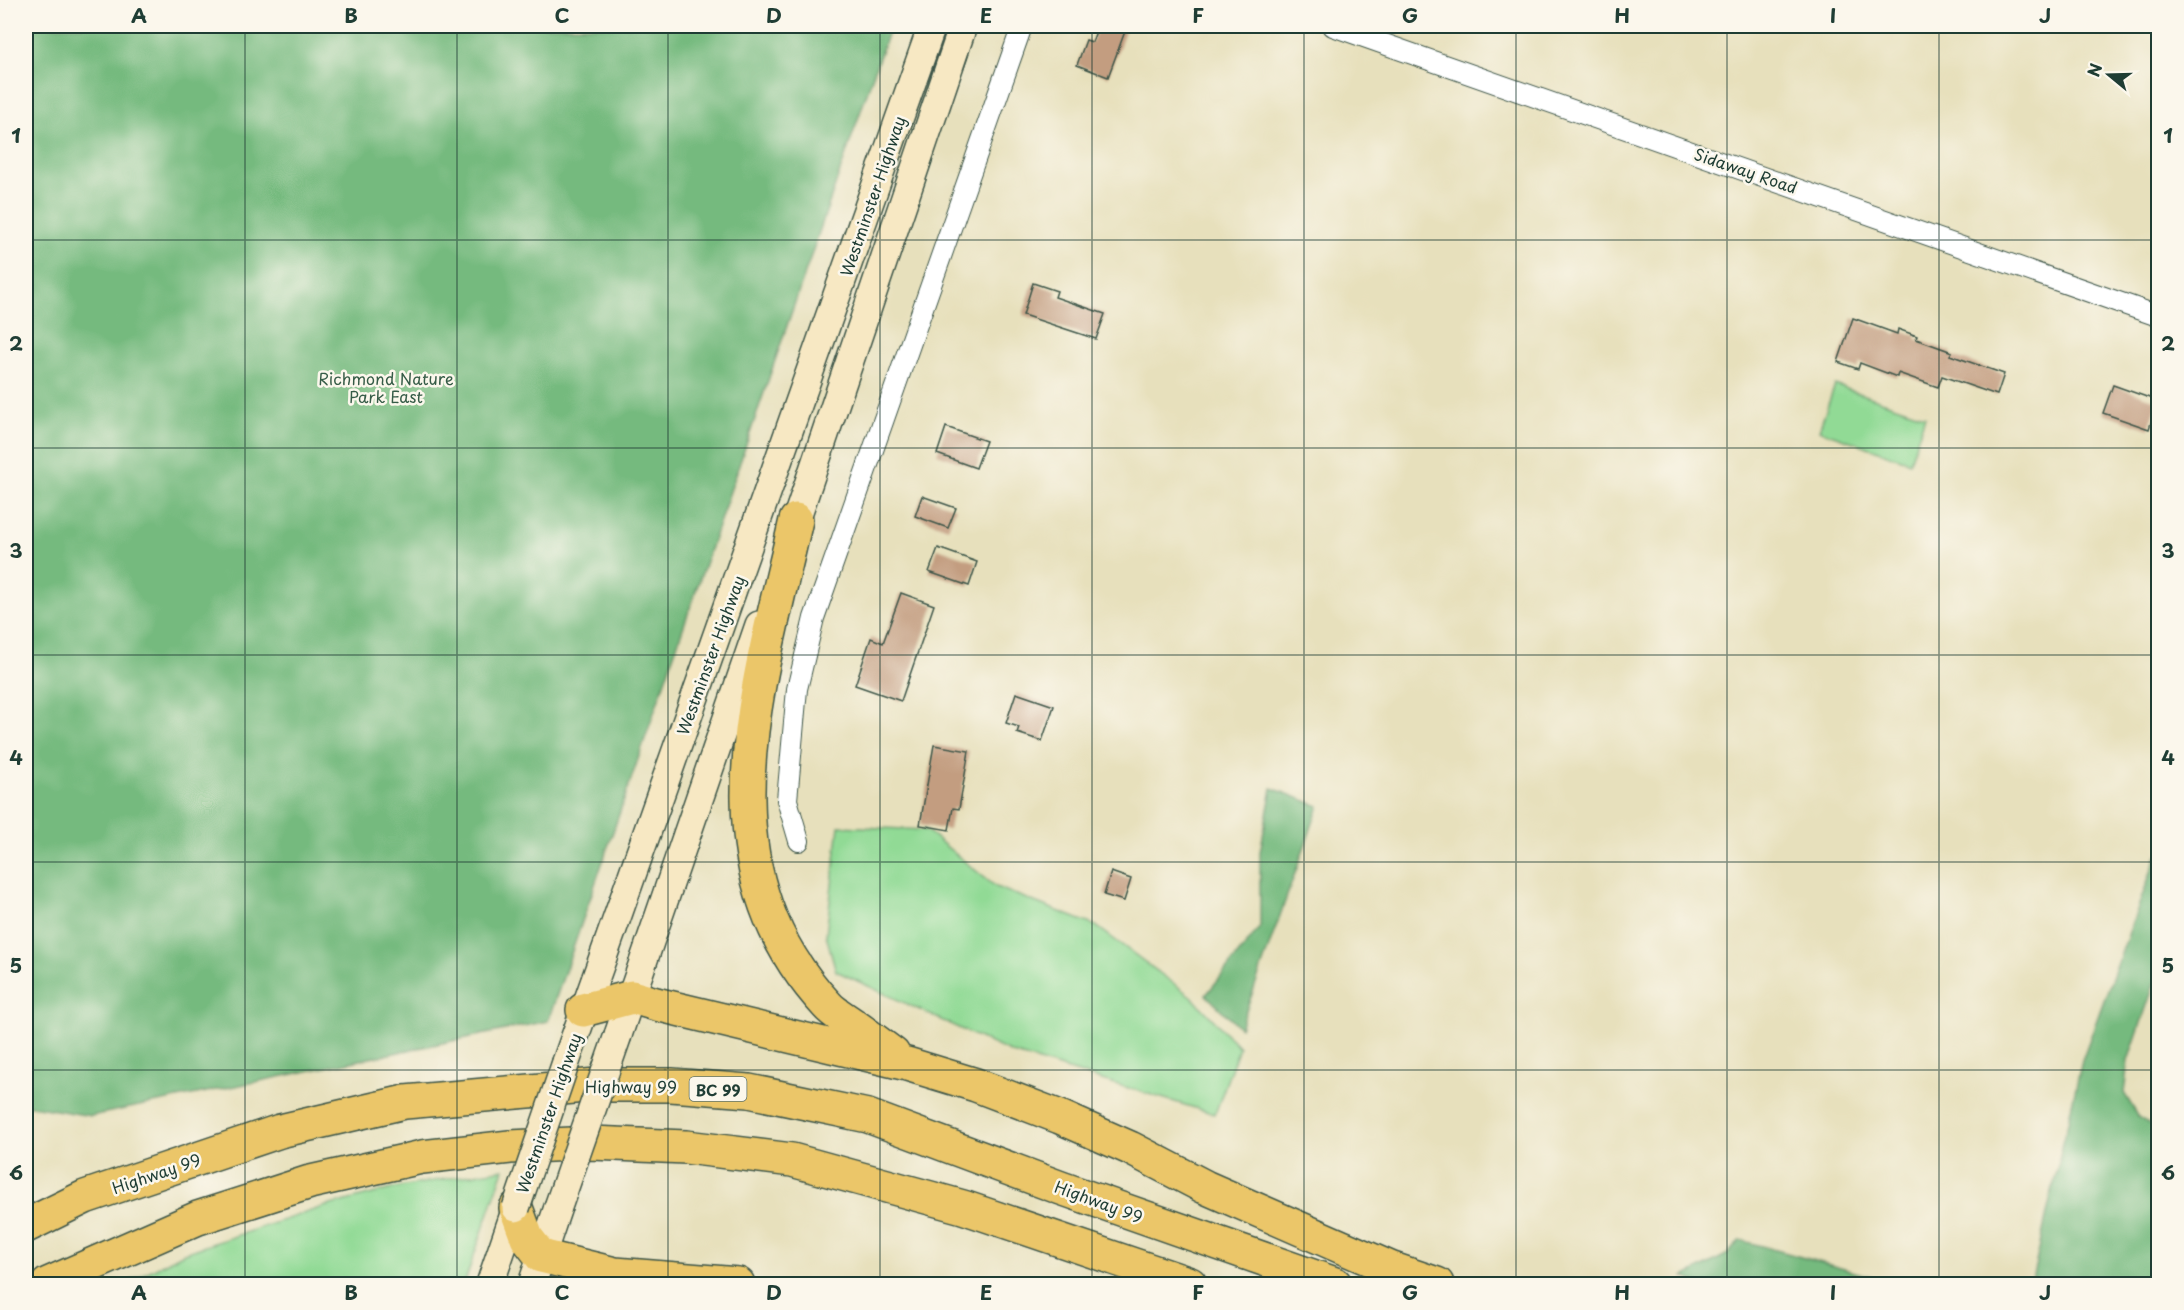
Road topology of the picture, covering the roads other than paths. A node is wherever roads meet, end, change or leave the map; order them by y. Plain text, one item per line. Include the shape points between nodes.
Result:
1 (932, 26) edge
2 (963, 26) edge
3 (1022, 26) edge
4 (1333, 26) edge
5 (2158, 316) edge
6 (796, 520) junction
7 (799, 841) dead end
8 (632, 997) junction
9 (579, 1024) junction
10 (907, 1064) junction
11 (85, 1197) junction
12 (516, 1208) junction
13 (26, 1221) edge
14 (26, 1226) edge
15 (536, 1270) edge
16 (615, 1274) junction
17 (85, 1275) edge
18 (48, 1284) edge
19 (490, 1284) edge
20 (585, 1284) edge
21 (738, 1284) edge
22 (1190, 1284) edge
23 (1335, 1284) edge
24 (1437, 1284) edge

1 - 9 main road, Westminster Highway
2 - 6 main road, Westminster Highway
3 - 7 street via 814,618 797,689 787,800
4 - 5 street, Sidaway Road
6 - 8 main road, Westminster Highway
6 - 10 highway via 752,720 748,802 754,860 764,905 786,953 828,1007
8 - 9 highway
8 - 10 highway
8 - 15 main road, Westminster Highway, bridge
9 - 12 main road, Westminster Highway, bridge
10 - 24 highway via 1060,1117 1204,1187 1390,1268
11 - 13 highway
11 - 14 highway, Highway 99 / BC 99
11 - 23 highway, Highway 99 / BC 99 via 279,1131 405,1102 597,1085 693,1087 749,1091 868,1116
12 - 15 highway
12 - 19 main road, Westminster Highway
15 - 16 highway
16 - 20 highway
16 - 21 highway
17 - 18 highway
17 - 22 highway via 198,1218 310,1182 422,1157 592,1143 686,1147 792,1160 963,1207

